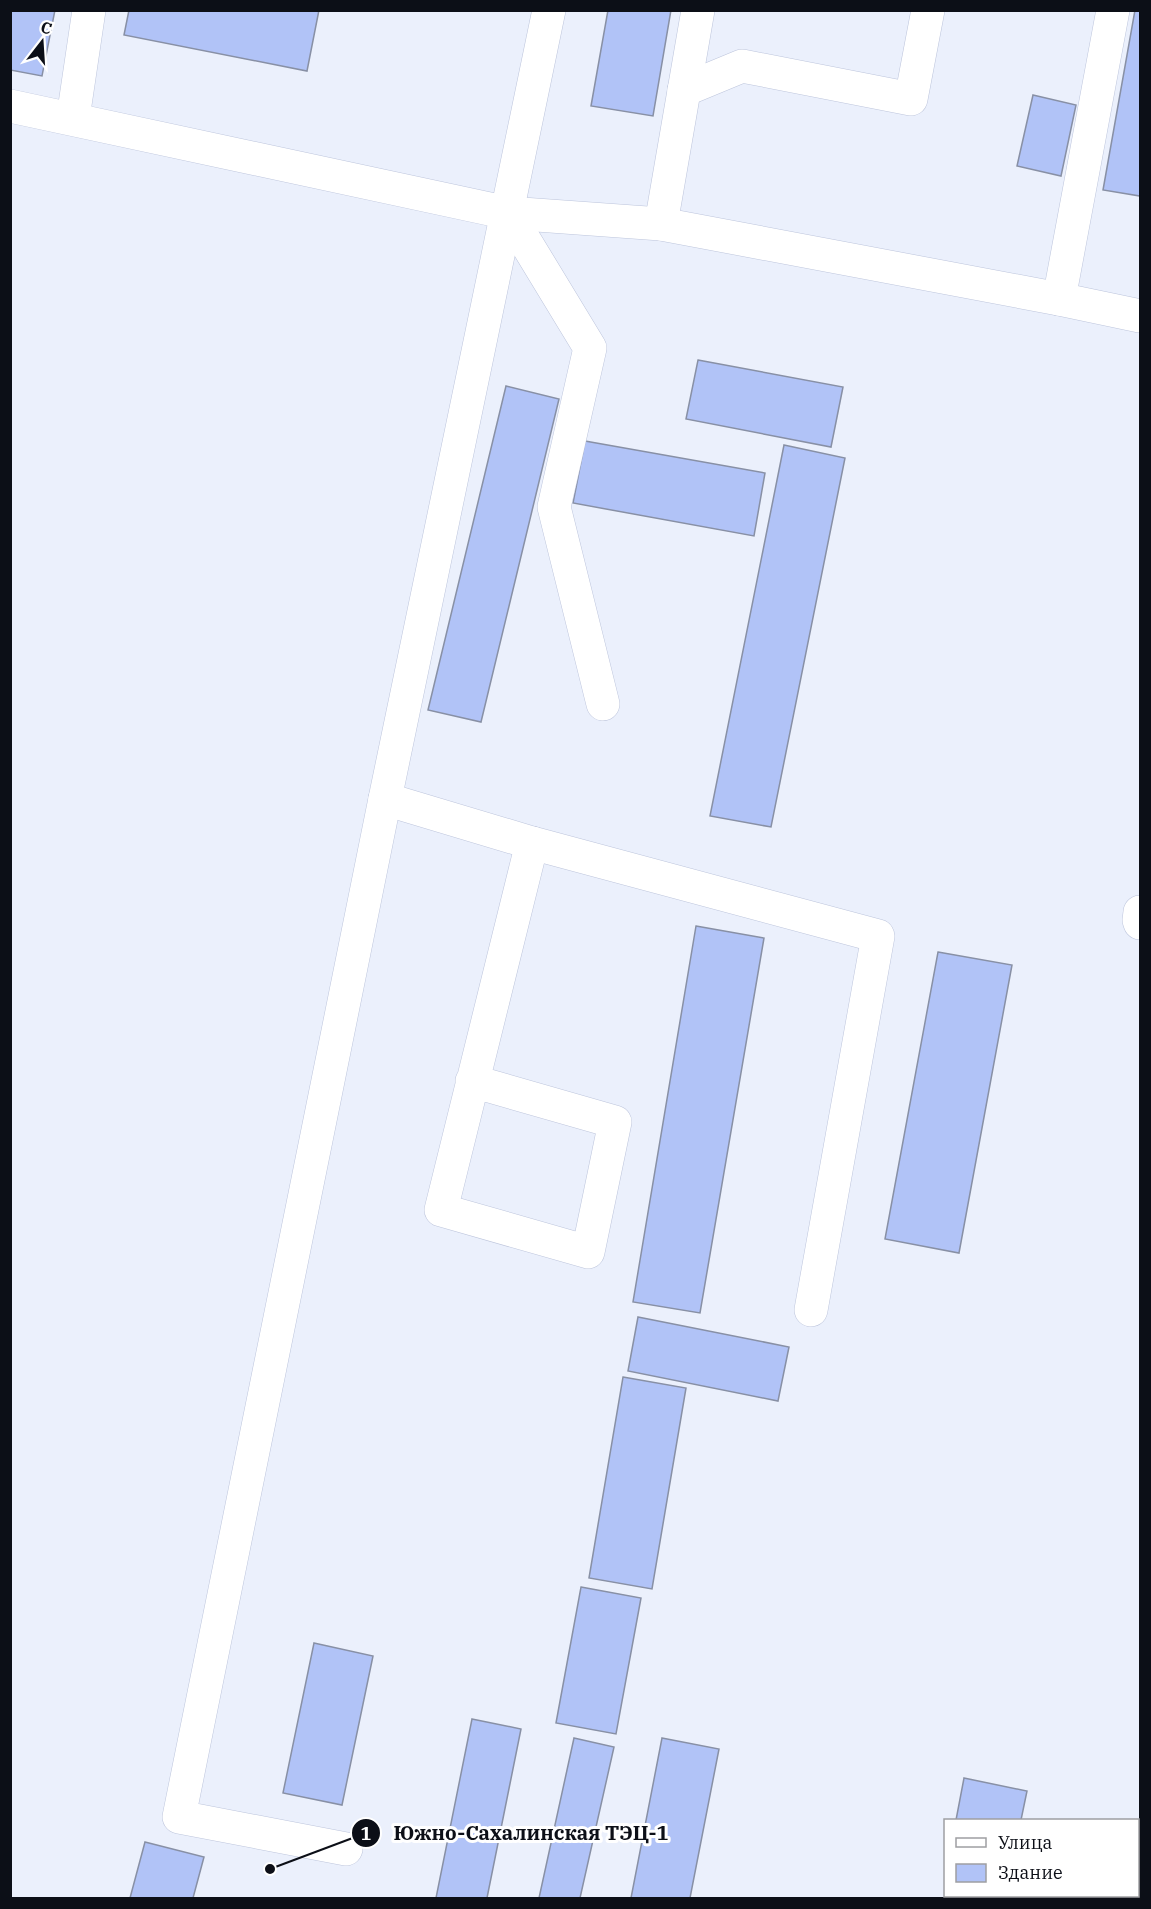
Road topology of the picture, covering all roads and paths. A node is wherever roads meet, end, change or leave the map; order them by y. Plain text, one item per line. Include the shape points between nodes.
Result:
1 (89, 10) edge
2 (549, 10) edge
3 (698, 10) edge
4 (928, 10) edge
5 (1113, 10) edge
6 (684, 90) junction
7 (10, 106) edge
8 (74, 118) junction
9 (508, 213) junction
10 (661, 224) junction
11 (1059, 299) junction
12 (1140, 316) edge
13 (603, 704) dead end
14 (385, 799) junction
15 (531, 843) junction
16 (1140, 912) edge
17 (1140, 923) edge
18 (472, 1082) junction
19 (811, 1310) dead end
20 (346, 1849) dead end

1 - 8 lane
2 - 9 lane
3 - 6 lane
4 - 6 lane via 911,99 742,66
5 - 11 lane
6 - 10 lane
7 - 8 lane
8 - 9 lane
9 - 10 lane
9 - 13 lane via 590,348 554,507
9 - 14 lane
10 - 11 lane
11 - 12 lane
14 - 15 lane
14 - 20 lane via 179,1817
15 - 18 lane
15 - 19 lane via 878,936
16 - 17 lane
18 - 18 lane via 441,1210 588,1252 615,1122

